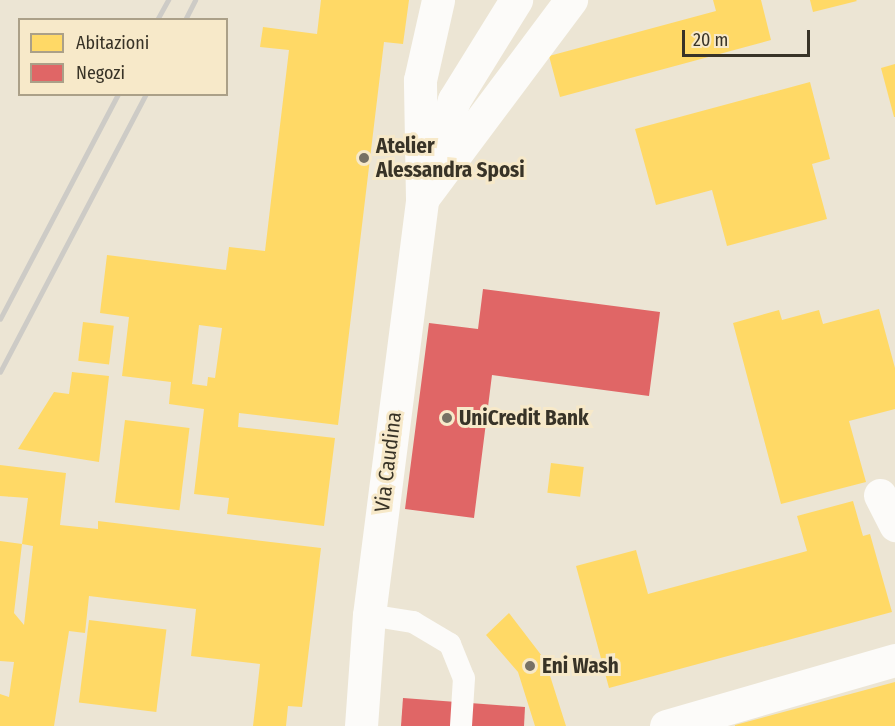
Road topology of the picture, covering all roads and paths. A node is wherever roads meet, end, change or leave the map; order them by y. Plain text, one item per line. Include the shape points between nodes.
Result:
1 (438, 0) edge
2 (516, 0) edge
3 (571, 0) edge
4 (422, 199) junction
5 (880, 495) dead end
6 (895, 525) edge
7 (369, 615) junction
8 (895, 660) edge
9 (362, 726) edge
10 (460, 726) edge
11 (666, 726) edge

1 - 4 main road via 420,80
2 - 4 main road via 454,100
3 - 4 main road
4 - 7 main road, Via Caudina
5 - 6 main road
7 - 9 main road, Via Caudina
7 - 10 lane via 413,622 450,644 464,678
8 - 11 main road

